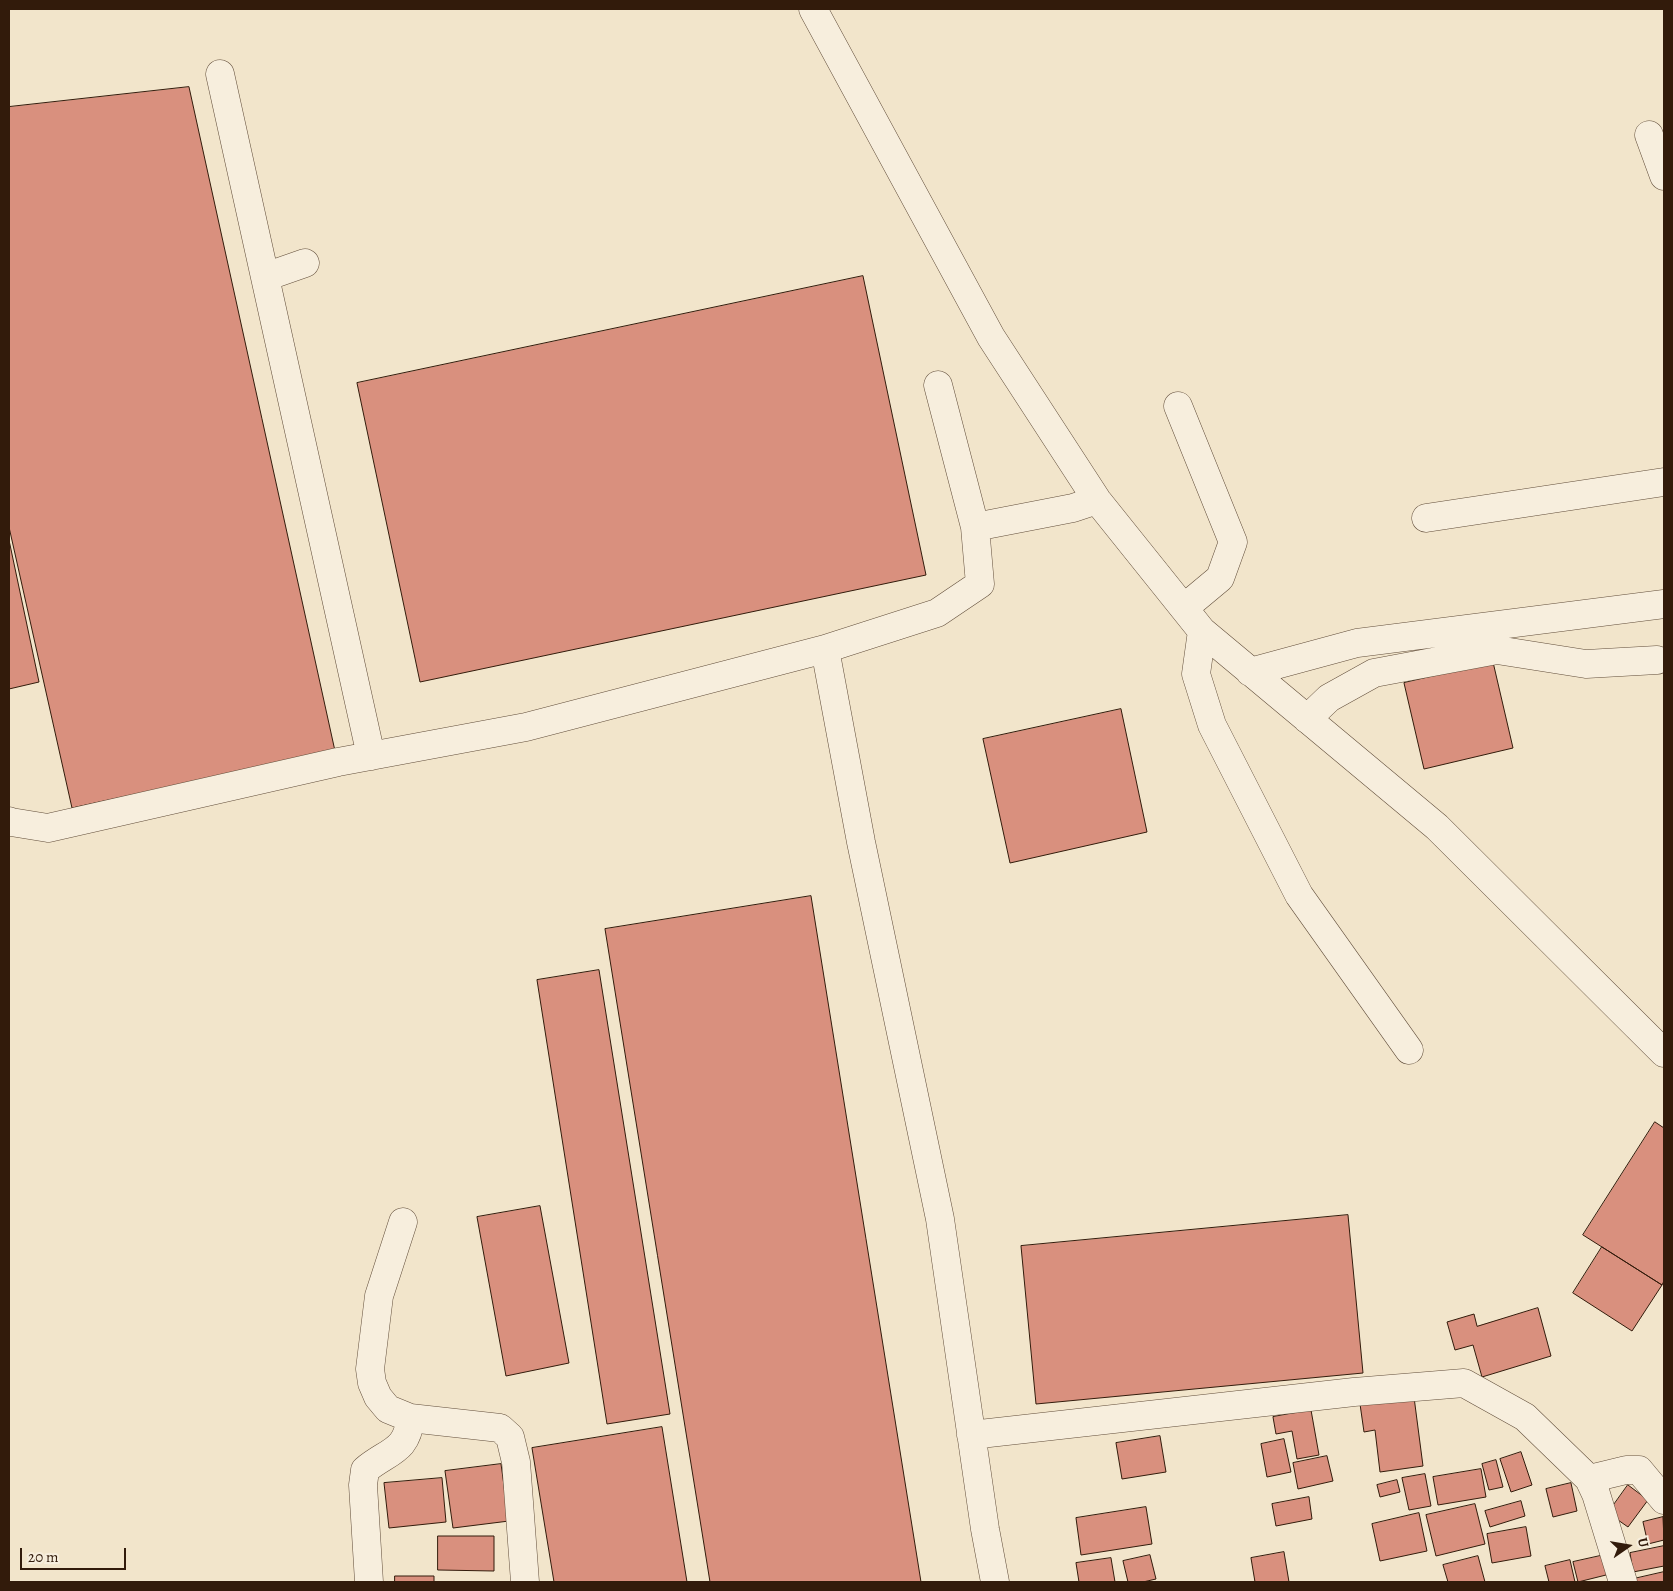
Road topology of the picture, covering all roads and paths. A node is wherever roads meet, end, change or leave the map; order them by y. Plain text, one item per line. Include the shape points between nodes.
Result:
1 (813, 9) edge
2 (220, 74) dead end
3 (1649, 135) dead end
4 (1664, 176) edge
5 (305, 263) dead end
6 (265, 277) junction
7 (938, 385) dead end
8 (1178, 406) dead end
9 (1664, 482) edge
10 (1097, 500) junction
11 (1426, 518) dead end
12 (975, 527) junction
13 (1664, 604) edge
14 (1184, 608) junction
15 (1202, 631) junction
16 (825, 649) junction
17 (1657, 660) dead end
18 (1250, 672) junction
19 (1307, 719) junction
20 (371, 756) junction
21 (9, 821) edge
22 (1409, 1050) dead end
23 (1664, 1053) edge
24 (403, 1222) dead end
25 (410, 1418) junction
26 (971, 1435) junction
27 (1589, 1480) junction
28 (1664, 1500) edge
29 (369, 1582) edge
30 (525, 1582) edge
31 (995, 1582) edge
32 (1623, 1582) edge

1 - 10 street via 991,337
2 - 6 street
3 - 4 street
5 - 6 street
6 - 20 street
7 - 12 street
8 - 14 street via 1233,542 1220,578
9 - 11 street
10 - 12 street
10 - 14 street
12 - 16 street via 980,584 937,613
13 - 18 street via 1357,643
14 - 15 street
15 - 18 street
15 - 22 street via 1196,674 1212,724 1299,895
16 - 20 street via 526,727
16 - 26 street via 861,842 940,1219
17 - 19 street via 1586,664 1497,650 1374,673 1329,698
18 - 19 street
19 - 23 street via 1437,827
20 - 21 street via 48,828
24 - 25 street via 379,1296 370,1369 372,1383 388,1409
25 - 29 street via 409,1431 402,1444 364,1470
25 - 30 street via 500,1428 510,1437 516,1462
26 - 27 street via 1354,1392 1464,1383 1525,1417
26 - 31 street
27 - 28 street via 1626,1470 1640,1470
27 - 32 street

